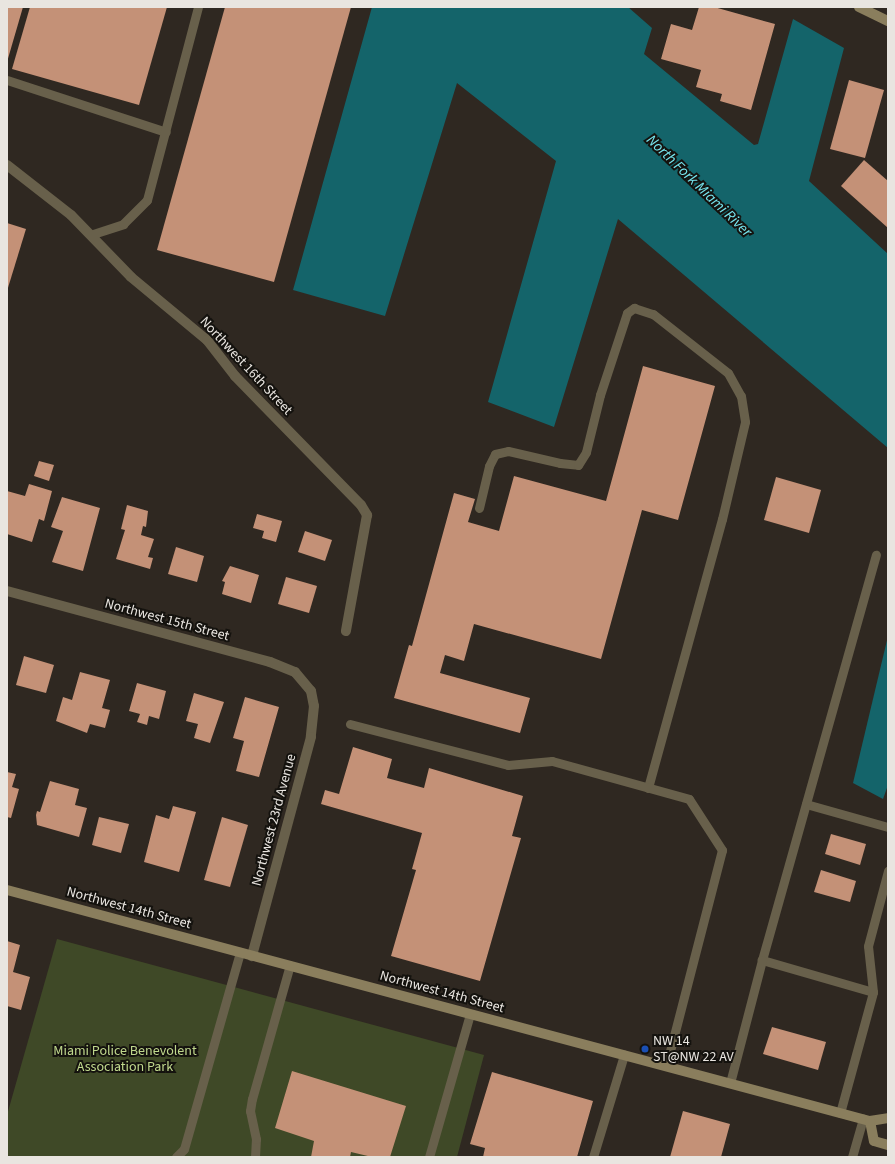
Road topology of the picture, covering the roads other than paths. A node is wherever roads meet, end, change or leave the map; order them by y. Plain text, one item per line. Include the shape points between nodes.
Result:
1 (198, 7) edge
2 (862, 8) edge
3 (888, 21) edge
4 (7, 80) edge
5 (166, 132) junction
6 (7, 165) edge
7 (93, 234) junction
8 (479, 508) dead end
9 (876, 555) dead end
10 (7, 591) edge
11 (346, 631) dead end
12 (311, 691) joint
13 (350, 724) dead end
14 (648, 788) junction
15 (806, 804) junction
16 (888, 827) edge
17 (888, 871) edge
18 (7, 890) edge
19 (240, 952) junction
20 (252, 956) junction
21 (762, 960) junction
22 (290, 965) junction
23 (873, 992) junction
24 (470, 1014) junction
25 (624, 1055) junction
26 (666, 1066) junction
27 (730, 1083) junction
28 (840, 1113) junction
29 (888, 1118) edge
30 (866, 1120) junction
31 (888, 1145) edge
32 (176, 1157) edge
33 (255, 1157) edge
34 (428, 1157) edge
35 (593, 1157) edge
36 (852, 1157) edge

1 - 5 lane
2 - 3 street
4 - 5 lane
5 - 7 lane via 147,200 123,224
6 - 7 street, Northwest 16th Street via 44,192
7 - 11 street, Northwest 16th Street via 136,282 207,340 236,376 352,494 367,515
8 - 14 lane via 489,466 495,454 508,451 578,465 586,452 600,395 627,313 634,308 653,314 728,373 741,396 745,422
9 - 15 lane
10 - 12 street, Northwest 15th Street via 270,662 295,672
12 - 20 street, Northwest 23rd Avenue via 314,706 311,737
13 - 14 lane via 508,765 552,761
14 - 26 lane via 689,799 722,850
15 - 16 lane
15 - 21 lane
17 - 23 lane via 868,946
18 - 19 street, Northwest 14th Street
19 - 20 street, Northwest 14th Street
19 - 32 lane via 184,1149
20 - 22 street, Northwest 14th Street
21 - 23 lane
21 - 27 lane
22 - 24 street, Northwest 14th Street
22 - 33 lane via 251,1105 256,1139
23 - 28 lane
24 - 25 street, Northwest 14th Street
24 - 34 lane
25 - 26 street, Northwest 14th Street
25 - 35 lane
26 - 27 street, Northwest 14th Street
27 - 28 street, Northwest 14th Street
28 - 30 street, Northwest 14th Street
29 - 30 street, Northwest 14th Street
30 - 31 street via 874,1141
30 - 36 lane

